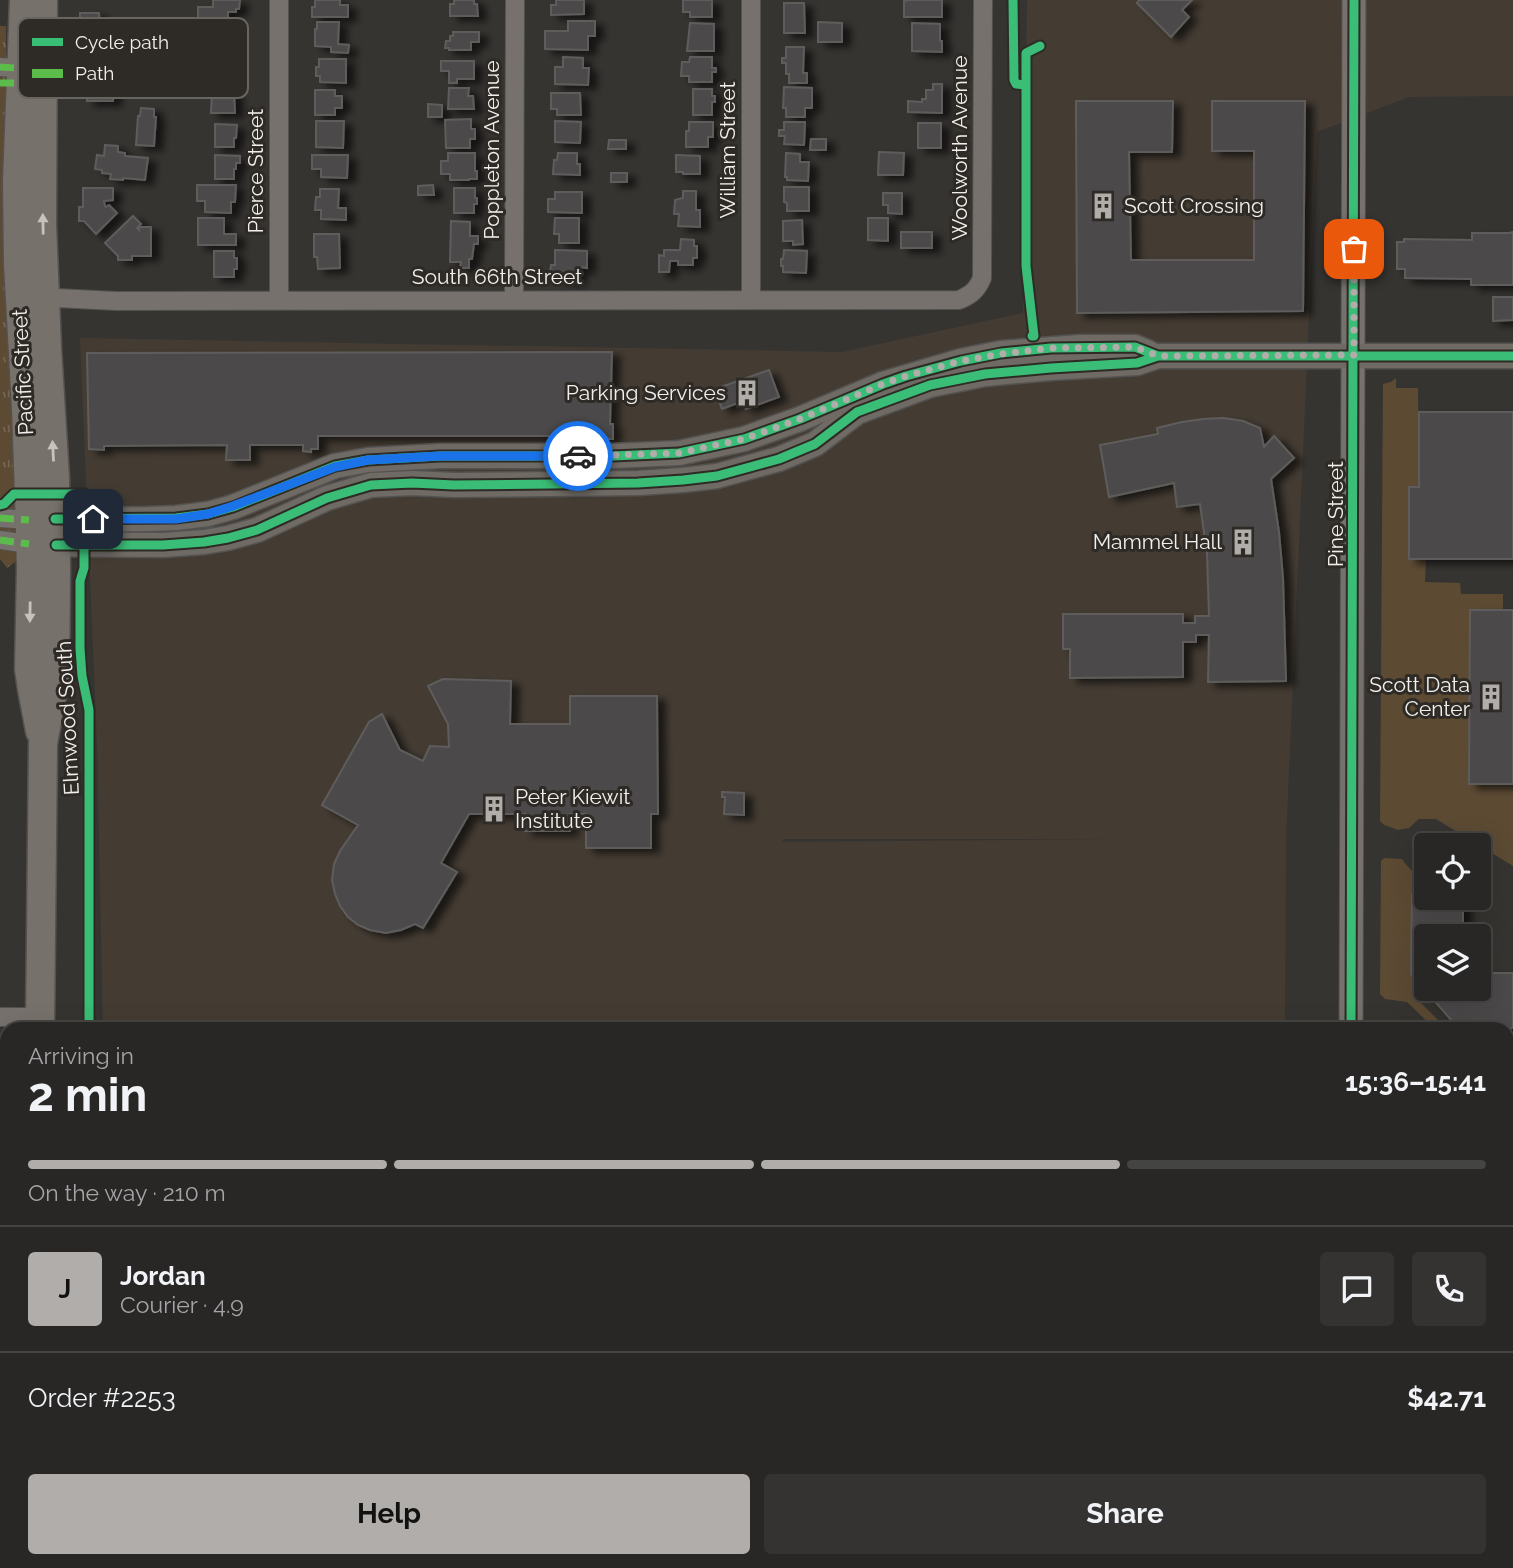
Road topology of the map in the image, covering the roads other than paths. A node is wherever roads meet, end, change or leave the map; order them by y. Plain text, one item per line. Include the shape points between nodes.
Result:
1 (24, 0) edge
2 (43, 0) edge
3 (279, 0) edge
4 (515, 0) edge
5 (751, 0) edge
6 (983, 0) edge
7 (1354, 0) edge
8 (22, 18) edge
9 (37, 18) edge
10 (17, 75) edge
11 (972, 293) joint
12 (32, 297) junction
13 (279, 299) junction
14 (514, 300) junction
15 (751, 300) junction
16 (1354, 355) junction
17 (1158, 356) junction
18 (1513, 356) edge
19 (404, 458) junction
20 (300, 510) junction
21 (0, 518) edge
22 (42, 532) junction
23 (0, 540) edge
24 (0, 1017) edge
25 (33, 1022) edge
26 (40, 1022) edge
27 (1352, 1022) edge

1 - 8 main road, Pacific Street
2 - 9 main road, Pacific Street
3 - 13 street, Pierce Street
4 - 14 street, Poppleton Avenue
5 - 15 street, William Street
6 - 11 street, Woolworth Avenue via 982,278
7 - 16 street, Pine Street
10 - 12 main road, Pacific Street via 17,181
11 - 15 street, South 66th Street via 959,300
12 - 13 street, South 66th Street
12 - 22 main road, Pacific Street via 55,477
13 - 14 street, South 66th Street
14 - 15 street, South 66th Street
16 - 17 main road
16 - 18 main road
16 - 27 street, Pine Street
17 - 19 main road via 1135,347 1080,347 961,361 883,384 744,439 679,453
17 - 20 main road via 1137,363 985,374 930,385 857,412 815,444 718,476 638,483 371,485
19 - 20 main road via 313,493
19 - 22 main road via 335,467 193,517
20 - 22 main road via 257,530 204,542 163,545
21 - 22 street
22 - 23 street
22 - 26 main road, Pacific Street via 55,680 43,743
24 - 25 street

